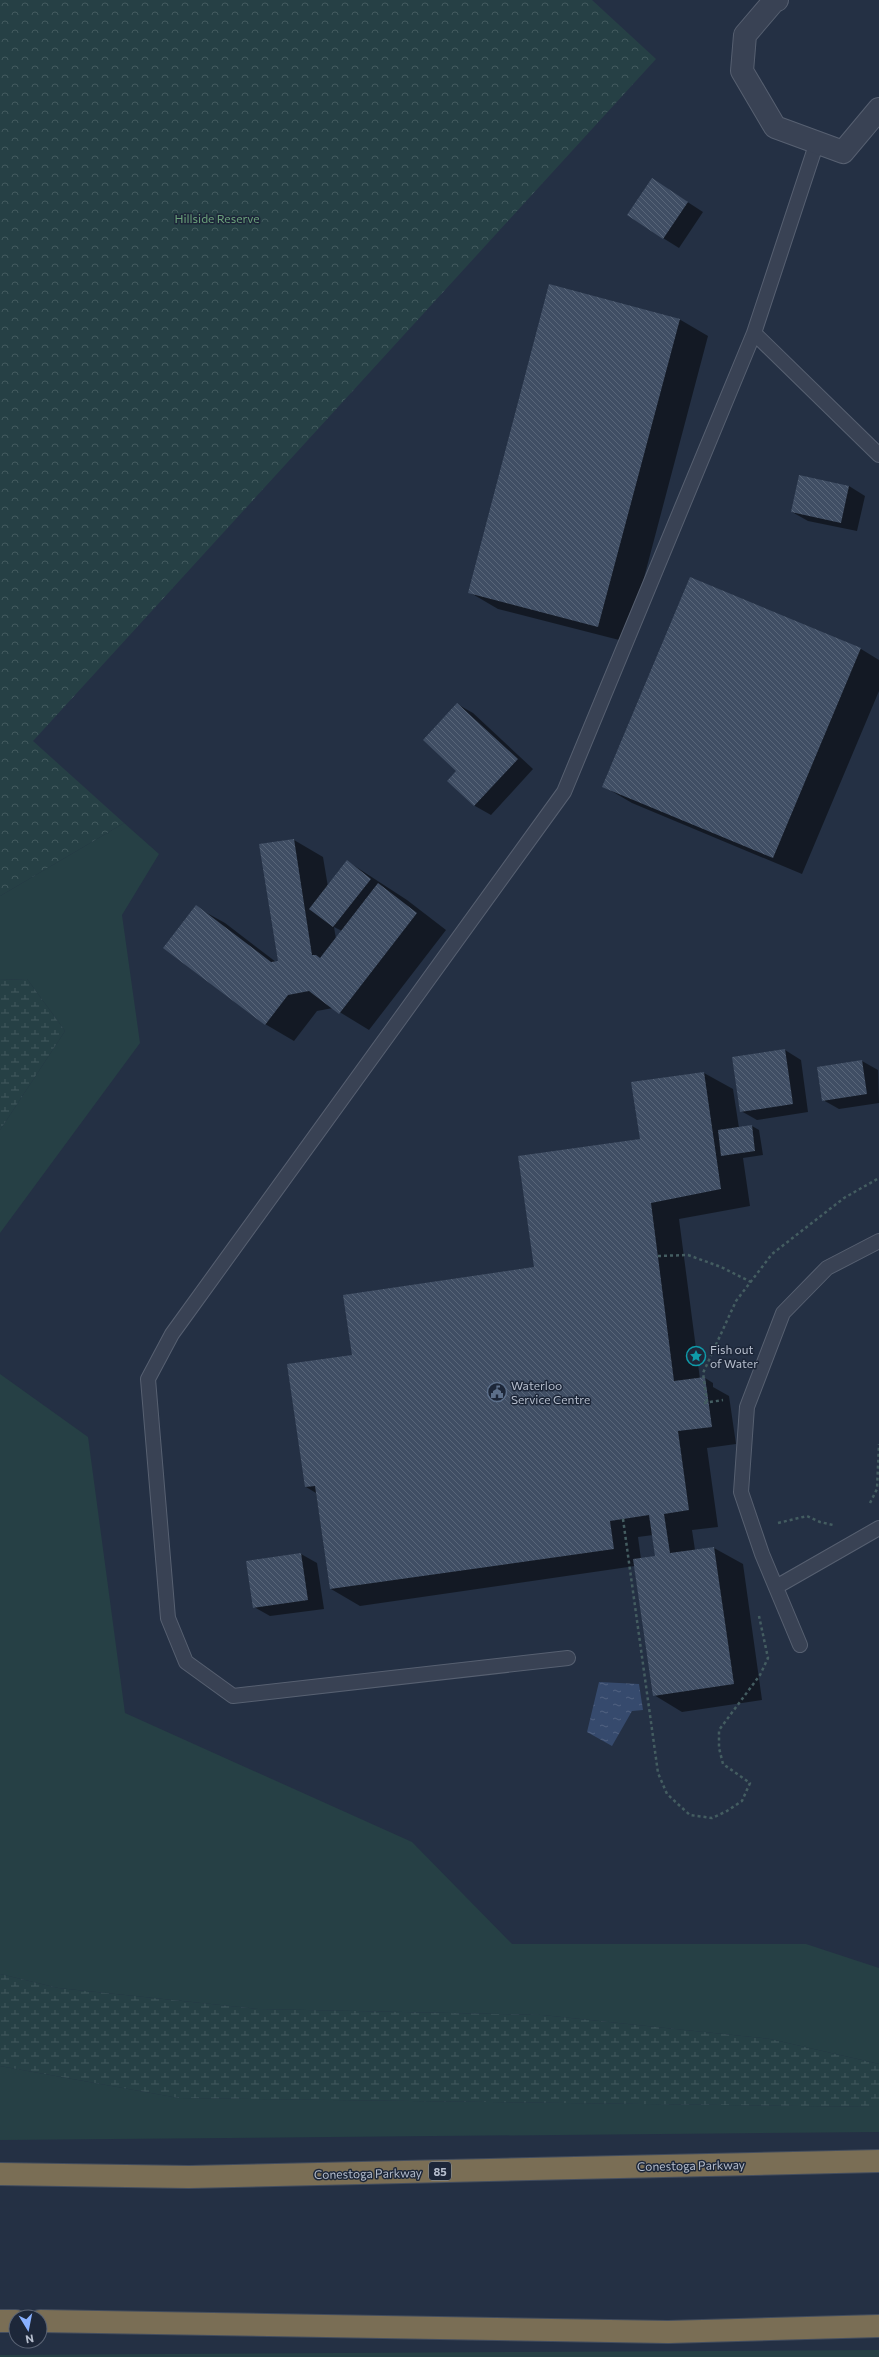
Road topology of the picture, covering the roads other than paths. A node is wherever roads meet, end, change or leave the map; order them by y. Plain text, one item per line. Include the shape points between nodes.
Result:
1 (777, 0) edge
2 (879, 109) edge
3 (817, 142) junction
4 (754, 333) junction
5 (879, 455) edge
6 (879, 1241) edge
7 (879, 1528) edge
8 (776, 1587) junction
9 (800, 1645) dead end
10 (568, 1658) dead end
11 (879, 2161) edge
12 (0, 2174) edge
13 (48, 2321) edge
14 (879, 2326) edge

1 - 3 street via 745,35 742,71 774,127
2 - 3 street via 842,152
3 - 4 lane
4 - 5 lane
4 - 10 lane via 564,792 172,1334 148,1379 168,1618 186,1662 233,1696
6 - 8 lane via 827,1268 783,1313 747,1406 742,1492
7 - 8 lane
8 - 9 lane
11 - 12 highway, Conestoga Parkway / 85 via 189,2177
13 - 14 highway via 668,2332

